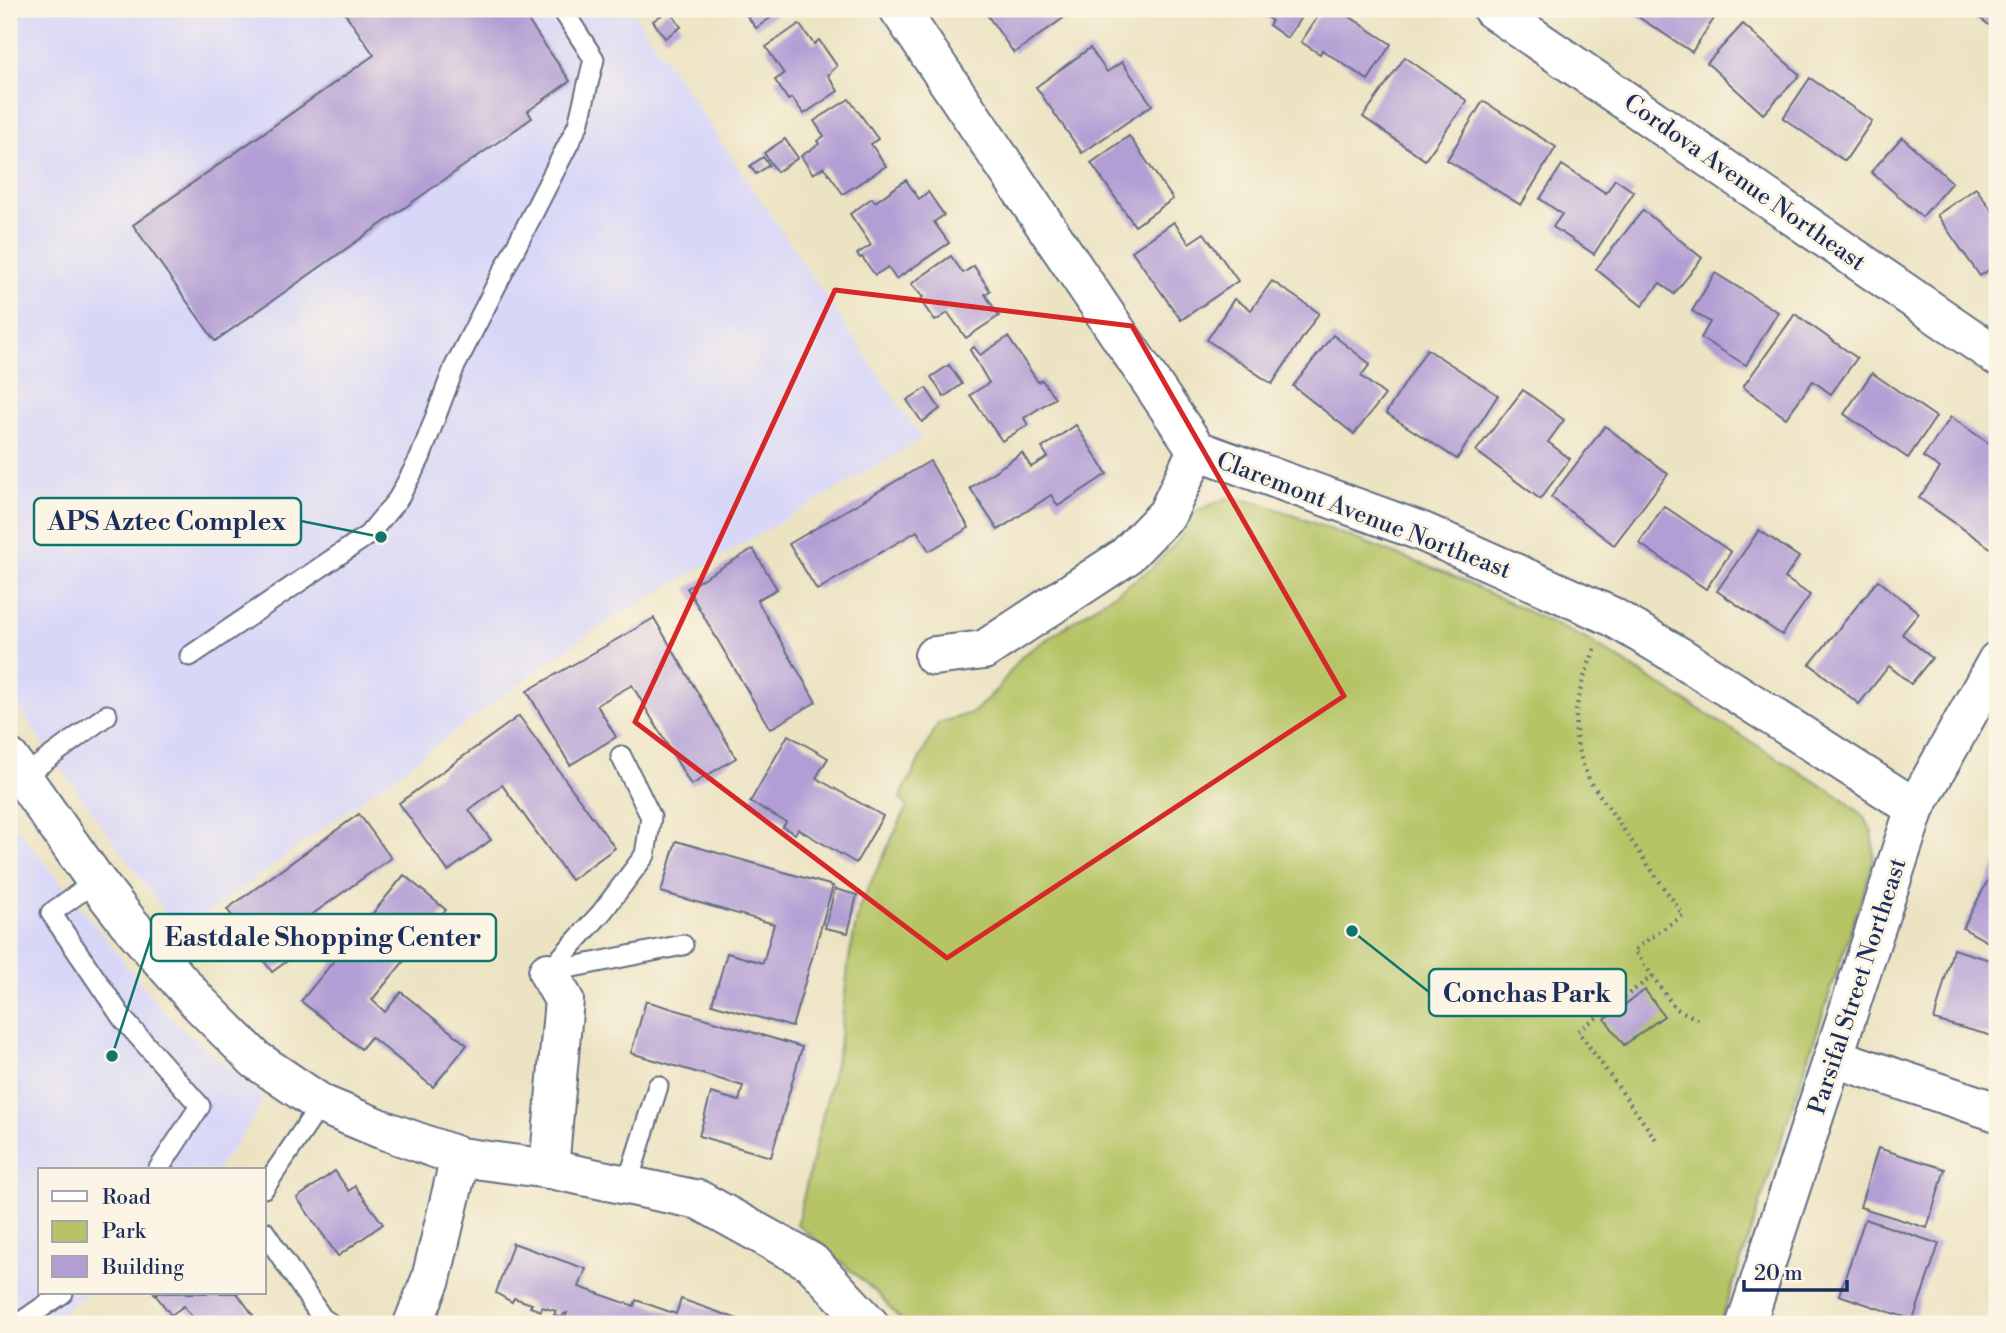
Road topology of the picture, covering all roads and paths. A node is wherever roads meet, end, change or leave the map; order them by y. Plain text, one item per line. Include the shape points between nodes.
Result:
1 (562, 9) edge
2 (899, 9) edge
3 (1492, 9) edge
4 (1997, 356) edge
5 (1198, 450) junction
6 (1595, 649) dead end
7 (190, 656) dead end
8 (934, 656) dead end
9 (1997, 661) edge
10 (107, 715) dead end
11 (621, 756) dead end
12 (16, 767) edge
13 (1915, 808) junction
14 (96, 881) junction
15 (683, 945) dead end
16 (548, 972) junction
17 (1653, 976) junction
18 (1698, 1019) dead end
19 (1835, 1058) junction
20 (658, 1086) dead end
21 (321, 1104) junction
22 (1997, 1112) edge
23 (1657, 1141) dead end
24 (460, 1157) junction
25 (159, 1168) edge
26 (549, 1169) junction
27 (266, 1185) edge
28 (627, 1185) junction
29 (266, 1234) edge
30 (62, 1294) edge
31 (18, 1324) edge
32 (331, 1324) edge
33 (413, 1324) edge
34 (869, 1324) edge
35 (1746, 1324) edge

1 - 7 lane via 594,59 578,125 454,368 420,458 398,499 368,535
2 - 5 street, Claremont Avenue Northeast
3 - 4 street, Cordova Avenue Northeast
5 - 8 street via 1167,514 1125,557 984,650
5 - 13 street, Claremont Avenue Northeast via 1423,532 1611,616
6 - 17 path via 1577,699 1583,767 1683,915 1634,950
9 - 13 street, Parsifal Street Northeast
10 - 12 lane
11 - 16 lane via 651,817 645,855
12 - 14 street
13 - 19 street, Parsifal Street Northeast
14 - 21 street via 199,1003 257,1060
14 - 25 lane via 51,913 123,1019 200,1106
15 - 16 lane
16 - 26 street via 564,1000
17 - 18 path via 1675,1008
17 - 23 path via 1578,1031
19 - 22 street
19 - 35 street, Parsifal Street Northeast
20 - 28 lane
21 - 24 street
21 - 27 lane
24 - 26 street
24 - 33 street via 431,1279
26 - 28 street
28 - 34 street via 699,1200 811,1262
29 - 32 lane via 322,1318
30 - 31 lane

